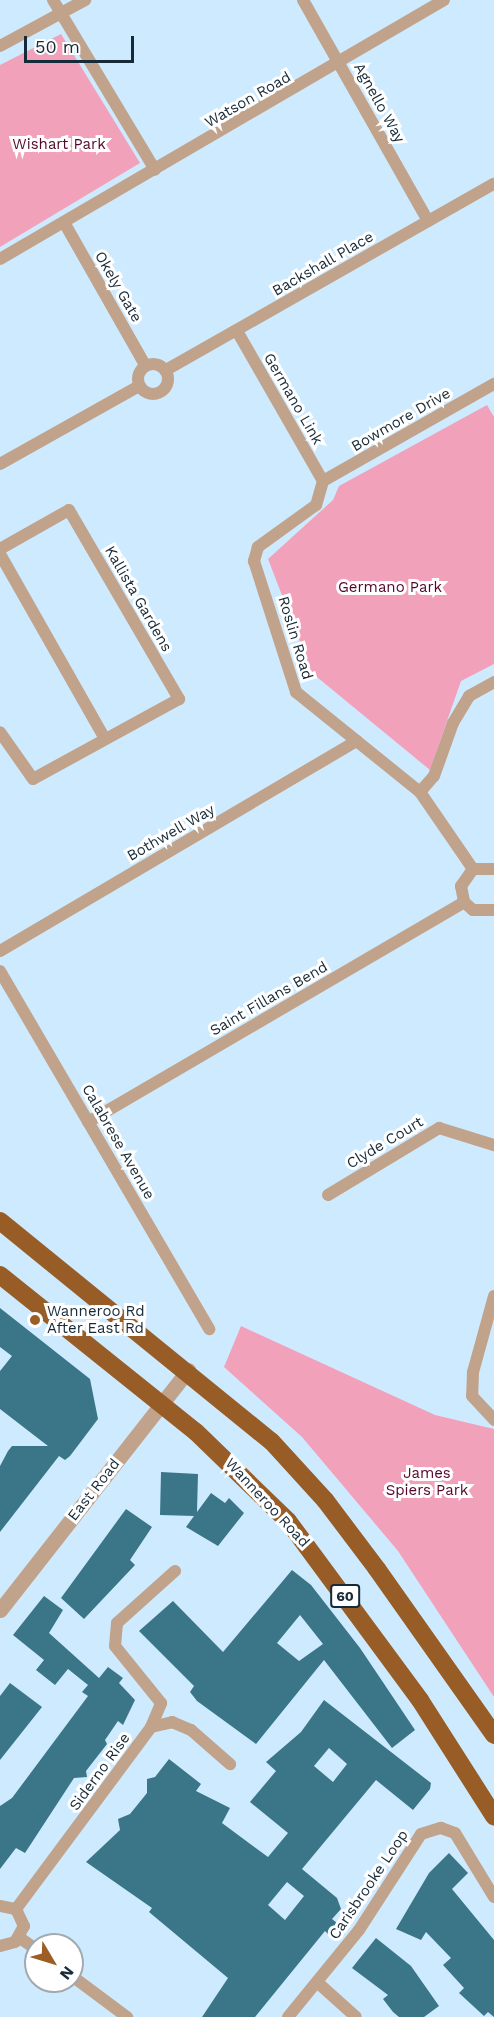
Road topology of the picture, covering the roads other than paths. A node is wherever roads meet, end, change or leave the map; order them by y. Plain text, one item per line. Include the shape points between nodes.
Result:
1 (53, 0) edge
2 (85, 0) edge
3 (303, 0) edge
4 (444, 0) edge
5 (61, 14) junction
6 (0, 46) edge
7 (340, 64) junction
8 (155, 170) junction
9 (494, 184) edge
10 (428, 221) junction
11 (65, 224) junction
12 (0, 259) edge
13 (237, 331) junction
14 (145, 365) junction
15 (166, 370) junction
16 (139, 386) junction
17 (492, 388) edge
18 (0, 464) edge
19 (323, 482) junction
20 (0, 549) edge
21 (0, 554) edge
22 (494, 682) edge
23 (0, 732) edge
24 (104, 737) junction
25 (357, 741) junction
26 (420, 792) junction
27 (473, 869) junction
28 (494, 869) edge
29 (464, 902) junction
30 (494, 910) edge
31 (0, 951) edge
32 (0, 971) edge
33 (88, 1122) junction
34 (494, 1145) edge
35 (328, 1195) dead end
36 (0, 1221) edge
37 (0, 1275) edge
38 (494, 1296) edge
39 (209, 1329) dead end
40 (188, 1370) junction
41 (162, 1404) junction
42 (494, 1420) edge
43 (175, 1571) dead end
44 (0, 1610) edge
45 (151, 1727) junction
46 (494, 1735) edge
47 (230, 1764) dead end
48 (494, 1816) edge
49 (494, 1897) edge
50 (0, 1906) edge
51 (16, 1909) junction
52 (20, 1938) junction
53 (24, 1941) edge
54 (0, 1946) edge
55 (316, 1982) junction
56 (84, 1985) edge
57 (127, 2017) edge
58 (288, 2017) edge
59 (356, 2017) edge

1 - 5 street
2 - 5 street
3 - 7 street, Agnello Way
4 - 7 street, Watson Road
5 - 6 street
5 - 8 street
7 - 8 street, Watson Road
7 - 10 street, Agnello Way
8 - 11 street, Watson Road
9 - 10 street, Backshall Place
10 - 13 street, Backshall Place
11 - 12 street, Watson Road
11 - 14 street, Okely Gate
13 - 15 street, Backshall Place
13 - 19 street, Germano Link
14 - 15 street via 157,363
14 - 16 street via 138,376
15 - 16 street via 163,391 152,394
16 - 18 street
17 - 19 street, Bowmore Drive
19 - 25 street, Roslin Road via 316,505 258,547 254,561 296,692
20 - 24 street, Kallista Gardens via 69,510 179,699
21 - 24 street
22 - 26 street via 469,696 453,723 434,776
23 - 24 street, Kallista Gardens via 33,779
25 - 26 street, Roslin Road
25 - 31 street, Bothwell Way
26 - 27 street, Roslin Road
27 - 28 street
27 - 29 street via 461,886
29 - 30 street via 480,913
29 - 33 street, Saint Fillans Bend
32 - 33 street, Calabrese Avenue
33 - 39 street, Calabrese Avenue
34 - 35 street, Clyde Court via 439,1128
36 - 40 highway
37 - 41 highway, Wanneroo Road / 60
38 - 42 street via 473,1372 472,1396
40 - 41 street, East Road
40 - 46 highway via 272,1442 325,1500
41 - 44 street, East Road
41 - 48 highway, Wanneroo Road / 60 via 288,1521 420,1700
43 - 45 street via 117,1623 115,1646 161,1703
45 - 47 street, Siderno Rise via 172,1722 191,1730
45 - 51 street, Siderno Rise
49 - 55 street, Carisbrooke Loop via 455,1833 431,1829 407,1851 359,1930
50 - 51 street
51 - 52 street via 24,1926
52 - 53 street
52 - 54 street
55 - 58 street, Carisbrooke Loop
55 - 59 street
56 - 57 street

